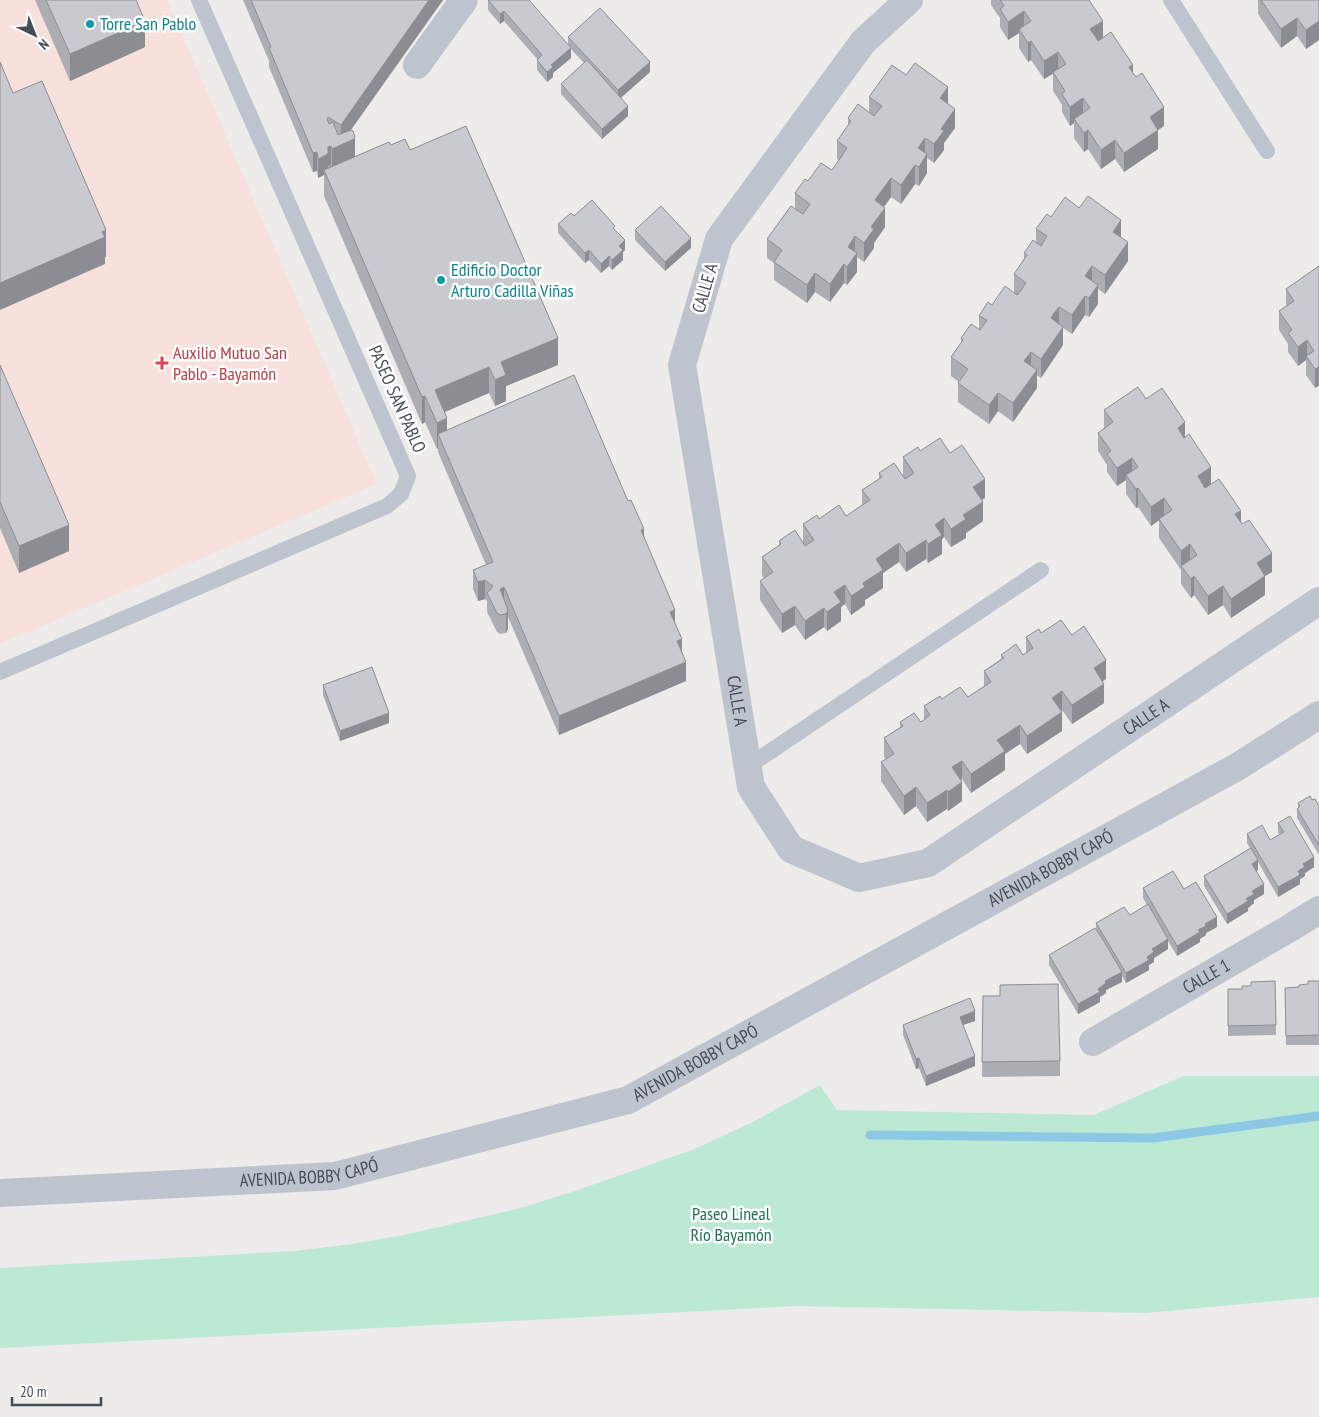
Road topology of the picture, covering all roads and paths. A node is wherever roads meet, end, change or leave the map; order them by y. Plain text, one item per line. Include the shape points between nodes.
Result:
1 (200, 0) edge
2 (464, 0) edge
3 (910, 0) edge
4 (1171, 0) edge
5 (417, 65) dead end
6 (1267, 151) dead end
7 (1041, 570) dead end
8 (1319, 601) edge
9 (0, 672) edge
10 (1319, 715) edge
11 (747, 767) junction
12 (1319, 910) edge
13 (1290, 928) junction
14 (1319, 935) edge
15 (1093, 1042) dead end
16 (0, 1193) edge

1 - 9 lane, PASEO SAN PABLO via 408,476 402,494 387,506
2 - 5 street
3 - 11 street, CALLE A via 863,42 719,239 682,365
4 - 6 lane
7 - 11 lane
8 - 11 street, CALLE A via 928,863 859,878 791,849 750,787
10 - 16 street, AVENIDA BOBBY CAPÓ via 1237,767 628,1100 335,1176
12 - 13 street, CALLE 1
13 - 14 street
13 - 15 street, CALLE 1

